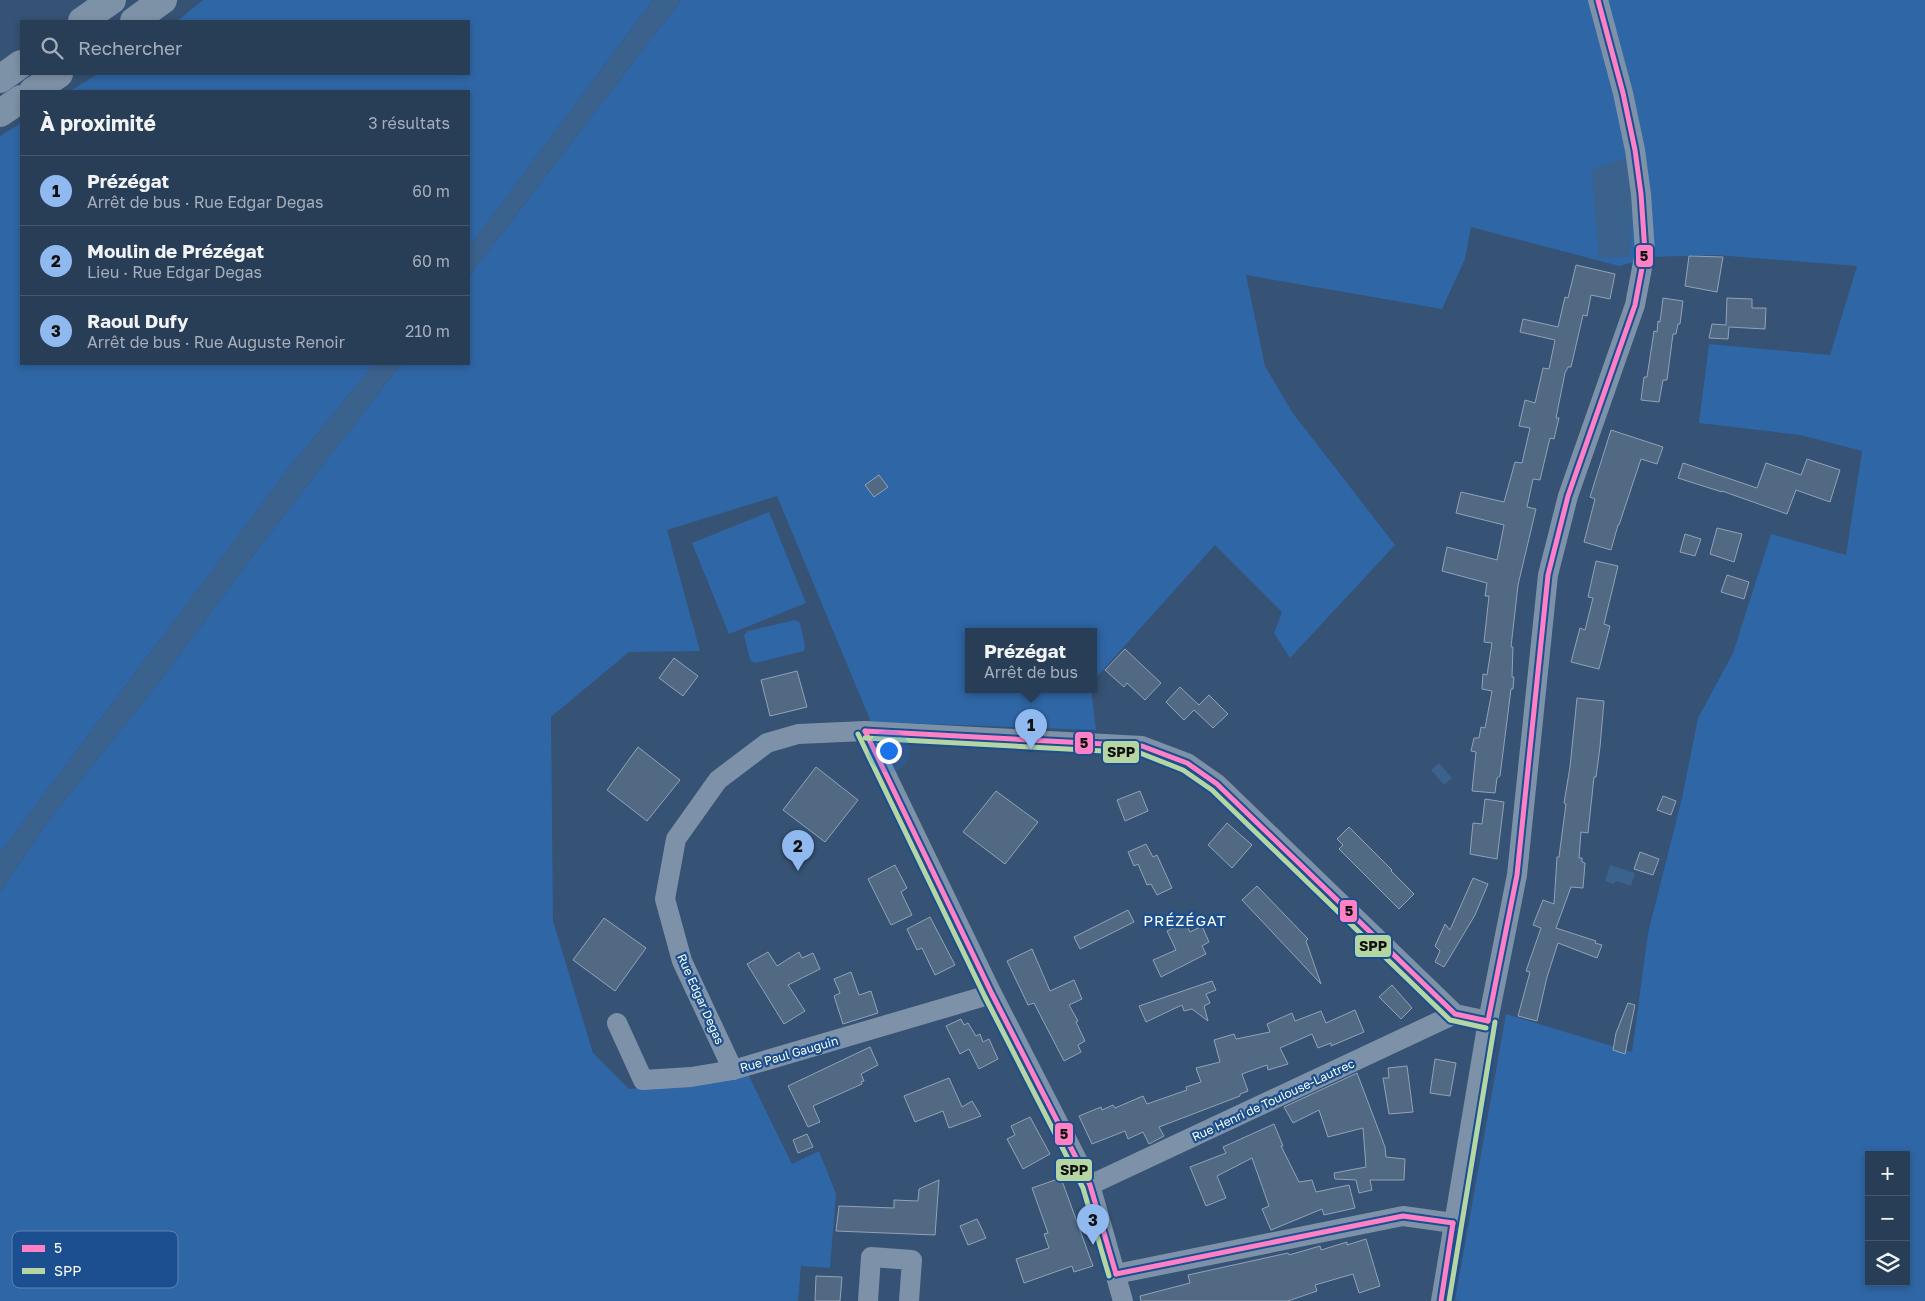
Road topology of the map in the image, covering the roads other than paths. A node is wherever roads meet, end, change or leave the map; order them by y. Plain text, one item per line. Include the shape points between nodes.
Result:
1 (112, 0) edge
2 (163, 0) edge
3 (1598, 0) edge
4 (83, 20) edge
5 (135, 20) edge
6 (20, 65) edge
7 (57, 75) edge
8 (0, 79) edge
9 (35, 90) edge
10 (20, 100) edge
11 (0, 113) edge
12 (865, 731) junction
13 (992, 994) junction
14 (1455, 1014) junction
15 (1488, 1021) junction
16 (616, 1023) dead end
17 (734, 1070) junction
18 (1090, 1185) junction
19 (1453, 1223) junction
20 (1116, 1274) junction
21 (868, 1301) edge
22 (909, 1301) edge
23 (1123, 1301) edge
24 (1441, 1301) edge

1 - 4 highway
2 - 5 highway
3 - 15 street via 1624,93 1635,150 1645,252 1635,305 1568,496 1548,575 1517,875
6 - 8 highway
7 - 9 highway
10 - 11 highway
12 - 13 street
12 - 14 street, Rue Edgar Degas via 1142,746 1187,763 1217,784
12 - 17 street, Rue Edgar Degas via 798,734 767,743 718,780 676,839 665,899 682,961
13 - 17 street, Rue Paul Gauguin
13 - 18 street
14 - 15 street
14 - 18 street, Rue Henri de Toulouse-Lautrec
15 - 19 street
16 - 17 street, Rue Paul Gauguin via 643,1080
18 - 20 street
19 - 20 street via 1403,1216
19 - 24 street
20 - 23 street
21 - 22 street via 871,1257 912,1260

